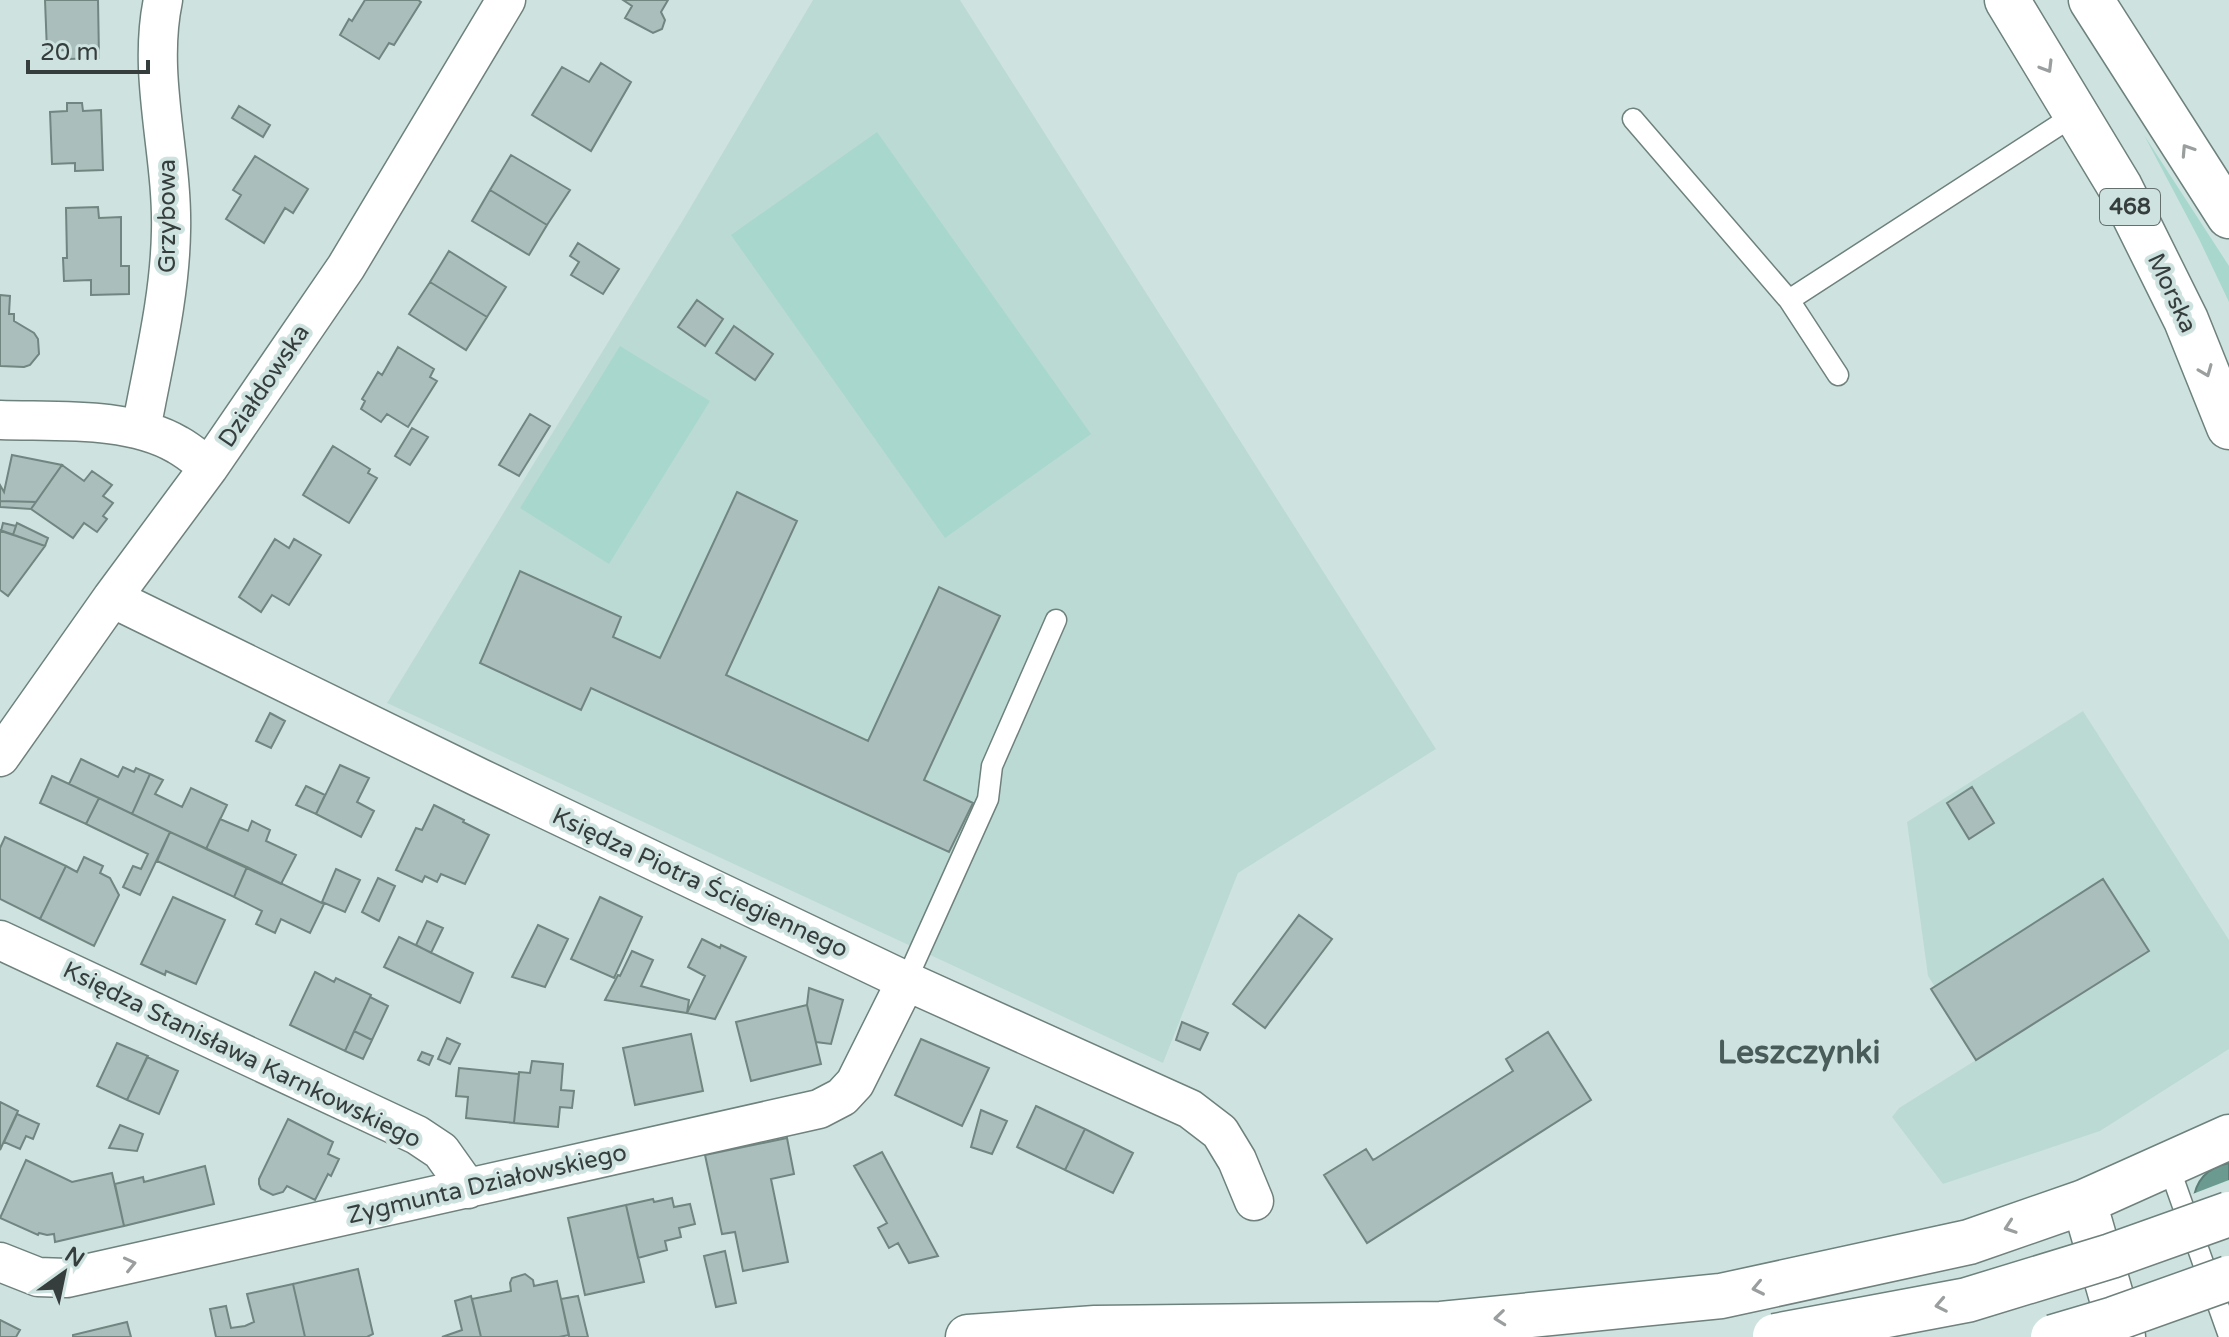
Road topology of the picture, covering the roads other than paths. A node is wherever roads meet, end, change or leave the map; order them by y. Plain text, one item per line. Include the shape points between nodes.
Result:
1 (163, 0) edge
2 (506, 0) edge
3 (2007, 0) edge
4 (2091, 0) edge
5 (2076, 114) junction
6 (1633, 119) dead end
7 (2229, 216) edge
8 (1789, 300) junction
9 (1838, 375) dead end
10 (0, 420) edge
11 (2229, 427) edge
12 (141, 430) junction
13 (209, 467) junction
14 (112, 598) junction
15 (1056, 620) dead end
16 (0, 757) edge
17 (0, 940) edge
18 (906, 981) junction
19 (2229, 1137) edge
20 (2168, 1164) junction
21 (468, 1189) junction
22 (1254, 1201) dead end
23 (2084, 1202) junction
24 (2229, 1214) edge
25 (0, 1262) edge
26 (2229, 1278) edge
27 (2229, 1336) edge
28 (968, 1337) edge
29 (1773, 1337) edge
30 (2053, 1337) edge
31 (2123, 1337) edge

1 - 12 street, Grzybowa via 157,26 159,87 170,171 171,232 165,299
2 - 13 street, Działdowska via 346,267
3 -> 5 main road, Morska / 468
7 -> 4 main road
5 - 8 lane
5 -> 11 main road, Morska / 468 via 2120,187 2186,320
6 - 8 lane
8 - 9 lane
10 - 12 street via 104,423
12 - 13 street via 177,444
13 - 14 street, Działdowska
14 - 16 street, Działdowska
14 - 18 street, Księdza Piotra Ściegiennego
15 - 18 lane via 992,766 988,799
17 - 21 street, Księdza Stanisława Karnkowskiego via 417,1135 441,1151
18 - 21 street, Zygmunta Działowskiego via 855,1083 819,1109
18 - 22 street, Księdza Piotra Ściegiennego via 1190,1109 1220,1132
19 - 20 main road
20 - 23 main road
20 - 27 lane
25 -> 21 street, Zygmunta Działowskiego via 38,1277 67,1278
23 -> 28 main road via 1969,1242 1721,1296 1441,1324 1095,1328
23 - 31 main road
24 -> 29 main road, bridge via 1967,1300
26 - 30 main road, bridge

